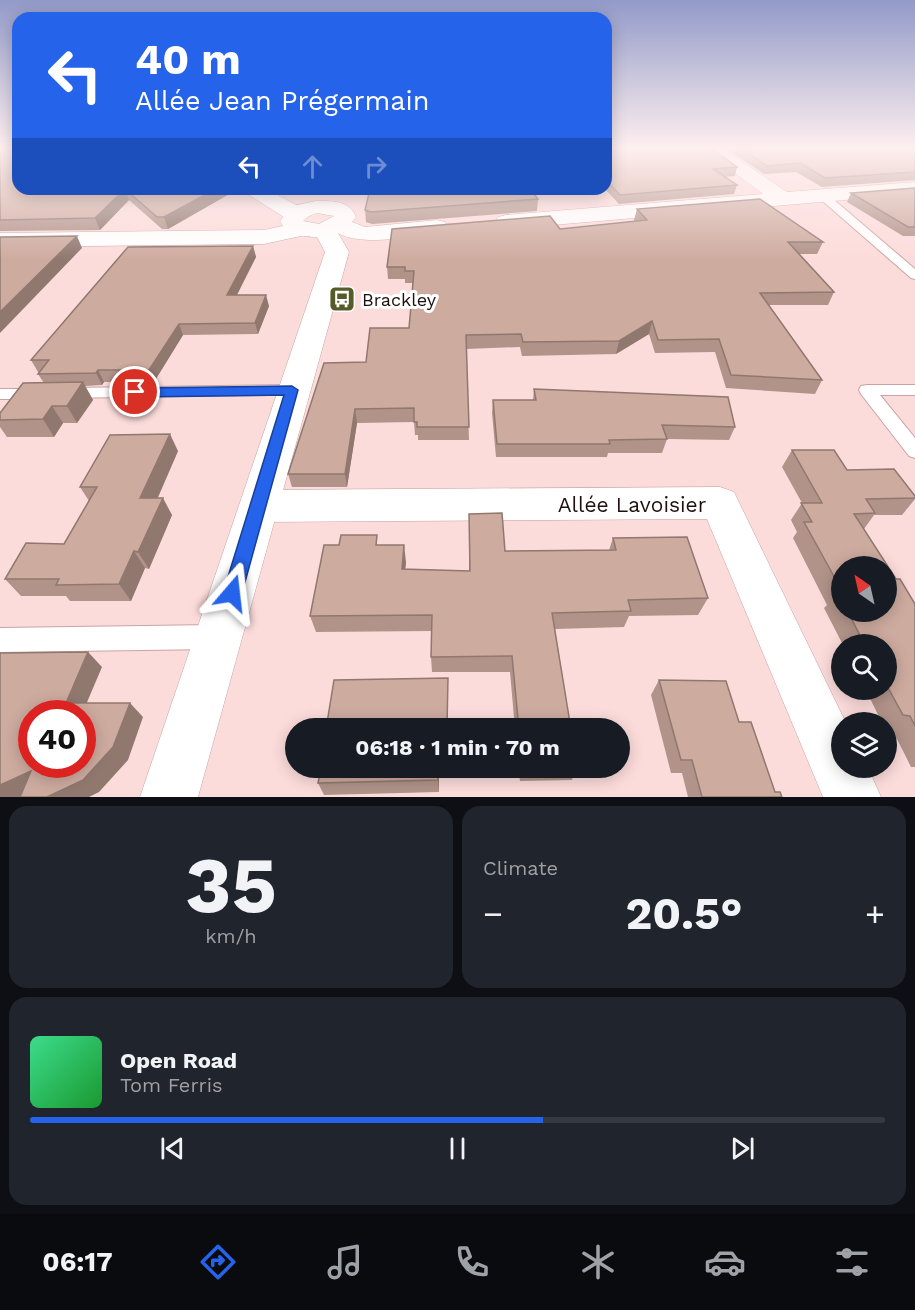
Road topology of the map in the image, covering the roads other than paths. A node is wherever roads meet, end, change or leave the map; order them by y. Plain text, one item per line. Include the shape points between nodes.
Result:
1 (764, 185) edge
2 (915, 188) edge
3 (269, 195) edge
4 (822, 195) junction
5 (783, 198) junction
6 (330, 218) edge
7 (489, 223) edge
8 (454, 226) edge
9 (4, 243) edge
10 (915, 275) edge
11 (292, 390) junction
12 (915, 390) edge
13 (0, 394) edge
14 (915, 451) edge
15 (259, 506) junction
16 (219, 636) junction
17 (0, 640) edge
18 (169, 797) edge
19 (852, 797) edge

1 - 5 street
2 - 4 street
3 - 6 street
4 - 5 street
4 - 10 lane
5 - 7 street
6 - 8 street
6 - 9 street via 264,237
6 - 11 street
11 - 13 lane
11 - 15 street
12 - 14 lane via 867,390
15 - 16 street
15 - 19 street, Allée Lavoisier via 720,503
16 - 17 lane
16 - 18 street

